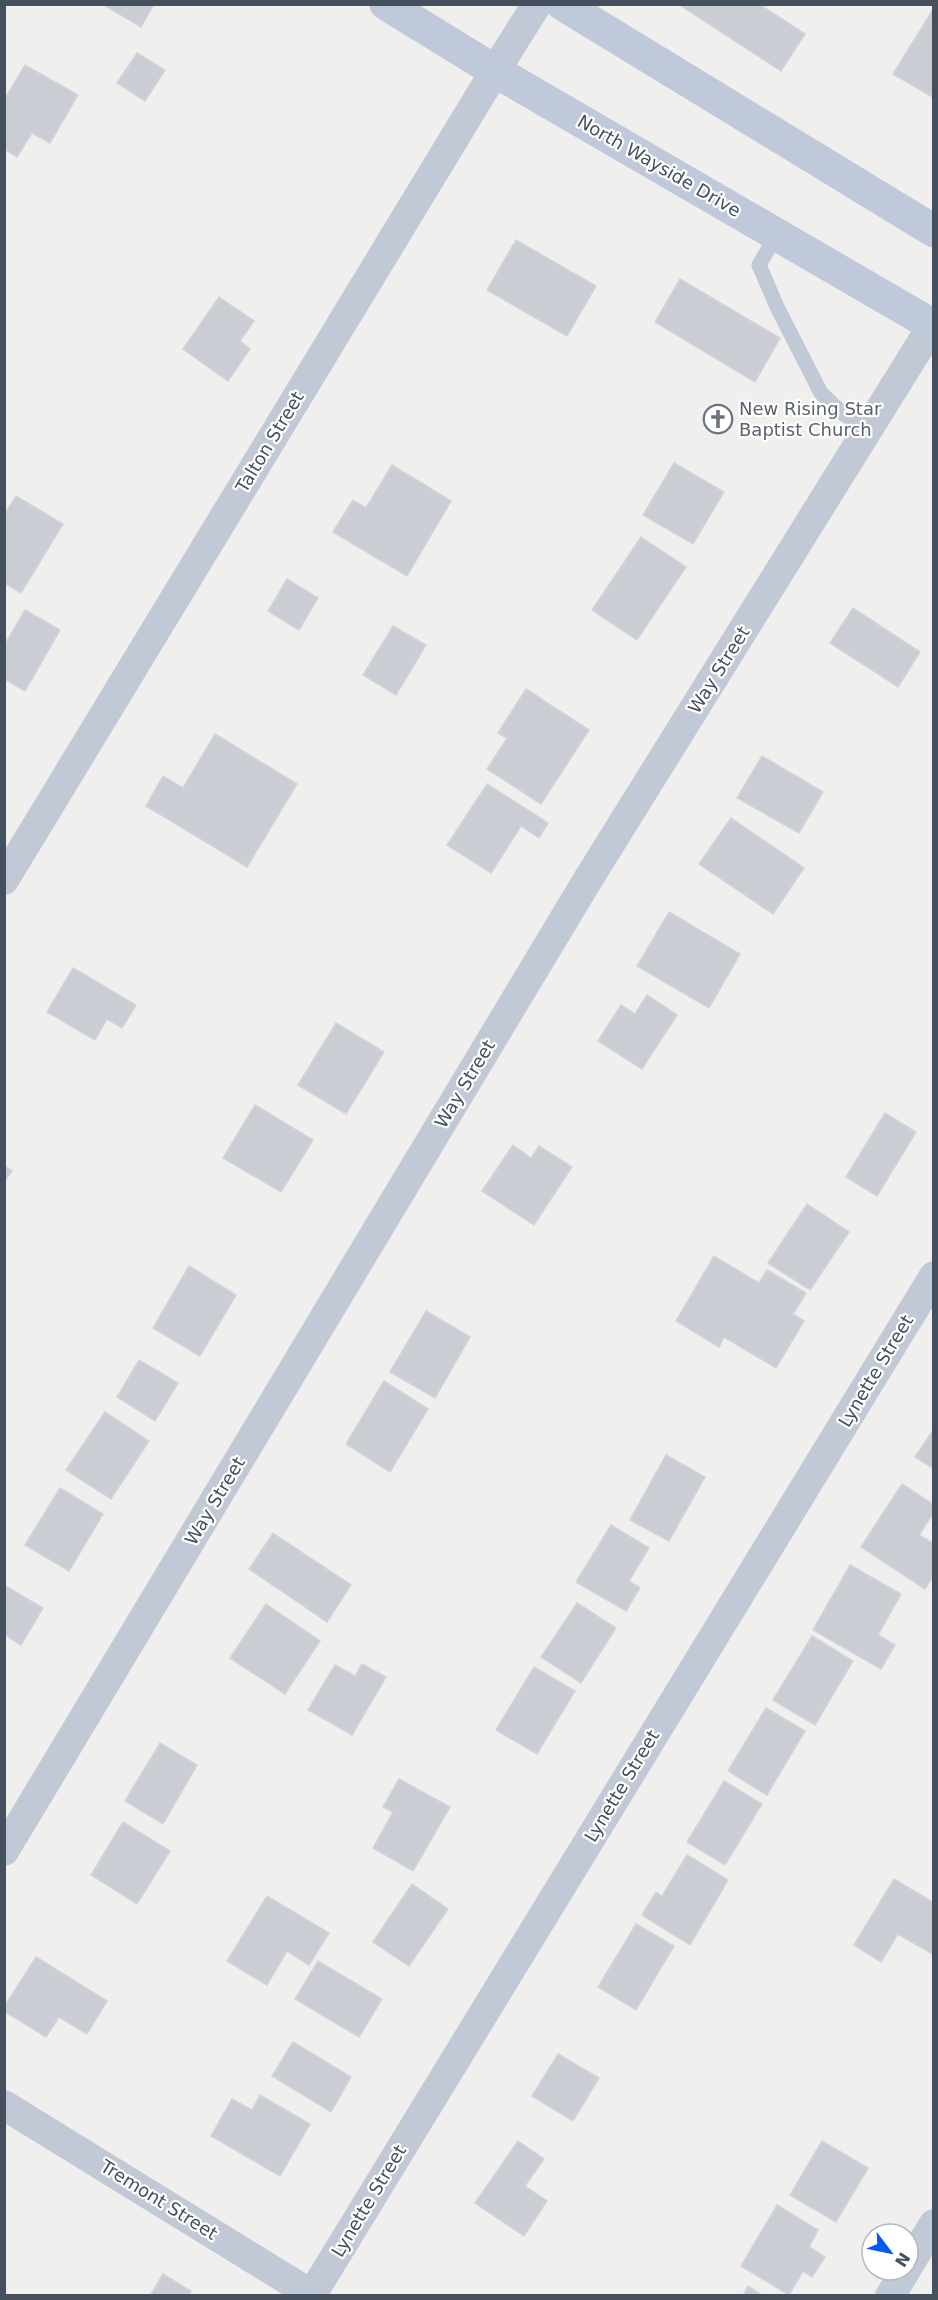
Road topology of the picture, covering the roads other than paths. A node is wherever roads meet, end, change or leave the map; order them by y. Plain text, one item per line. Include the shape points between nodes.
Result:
1 (386, 4) edge
2 (537, 4) edge
3 (562, 4) edge
4 (495, 71) junction
5 (933, 231) edge
6 (777, 234) junction
7 (933, 324) edge
8 (867, 430) junction
9 (4, 880) edge
10 (933, 1276) edge
11 (4, 1851) edge
12 (4, 2105) edge
13 (933, 2224) edge
14 (920, 2246) edge
15 (898, 2282) edge
16 (312, 2295) edge
17 (890, 2295) edge

1 - 4 main road, North Wayside Drive
2 - 4 street, Talton Street
3 - 5 main road
4 - 6 main road, North Wayside Drive
4 - 9 street, Talton Street
6 - 7 main road, North Wayside Drive
6 - 8 lane via 759,265 777,307 821,393
7 - 8 street, Way Street
8 - 11 street, Way Street via 587,881
10 - 16 street, Lynette Street
12 - 16 street, Tremont Street
13 - 14 street
15 - 17 street

